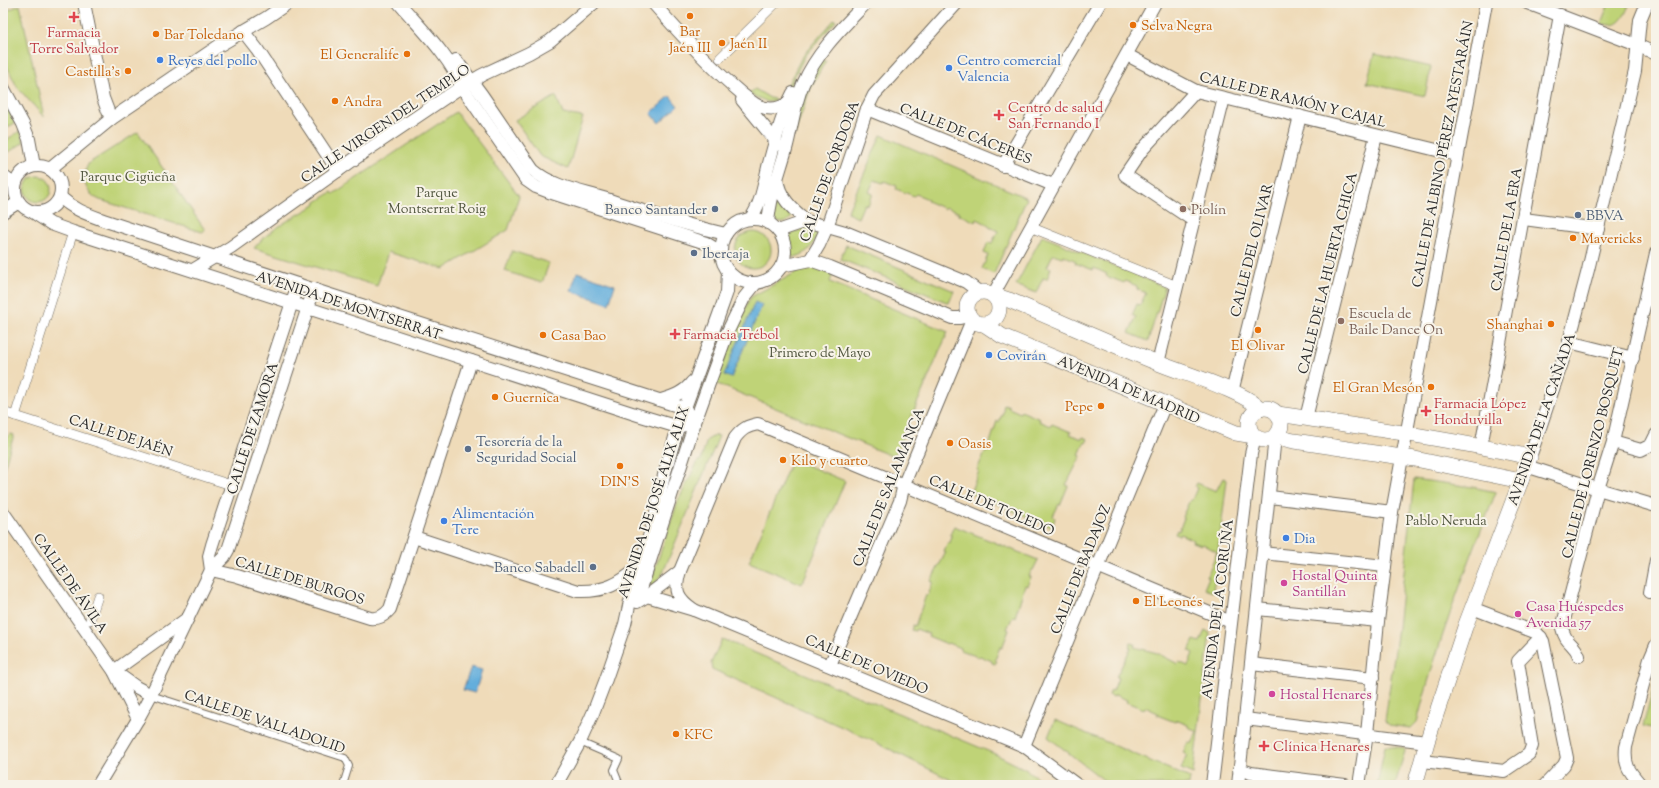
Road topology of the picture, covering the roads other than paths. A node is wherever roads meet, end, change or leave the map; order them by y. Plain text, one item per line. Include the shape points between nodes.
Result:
1 (84, 3) edge
2 (288, 3) edge
3 (400, 3) edge
4 (409, 3) edge
5 (594, 3) edge
6 (653, 3) edge
7 (857, 3) edge
8 (866, 3) edge
9 (957, 3) edge
10 (1100, 3) edge
11 (1155, 3) edge
12 (1486, 3) edge
13 (1527, 3) edge
14 (1647, 3) edge
15 (770, 5) edge
16 (1560, 15) junction
17 (243, 31) junction
18 (1637, 45) junction
19 (1656, 54) edge
20 (1127, 55) junction
21 (720, 58) dead end
22 (467, 84) junction
23 (730, 85) junction
24 (3, 87) edge
25 (1196, 91) junction
26 (1224, 98) junction
27 (788, 103) junction
28 (867, 109) junction
29 (1300, 116) junction
30 (111, 119) junction
31 (1376, 136) junction
32 (775, 140) junction
33 (1457, 155) junction
34 (34, 166) junction
35 (1003, 166) junction
36 (50, 168) junction
37 (338, 171) junction
38 (778, 173) junction
39 (3, 176) edge
40 (15, 185) junction
41 (1053, 185) junction
42 (60, 197) junction
43 (19, 202) junction
44 (31, 211) junction
45 (3, 212) edge
46 (750, 219) junction
47 (1524, 219) junction
48 (807, 221) junction
49 (1194, 221) junction
50 (773, 227) junction
51 (827, 227) junction
52 (1030, 227) junction
53 (1598, 230) junction
54 (73, 232) junction
55 (726, 234) junction
56 (1656, 252) edge
57 (722, 256) junction
58 (215, 257) junction
59 (810, 260) junction
60 (781, 266) junction
61 (193, 270) junction
62 (728, 271) junction
63 (756, 283) junction
64 (298, 284) junction
65 (1177, 286) junction
66 (314, 289) junction
67 (989, 294) junction
68 (292, 303) junction
69 (308, 308) junction
70 (975, 320) junction
71 (1569, 342) junction
72 (1633, 358) junction
73 (471, 361) junction
74 (1158, 363) junction
75 (698, 372) junction
76 (1232, 392) junction
77 (661, 400) junction
78 (1165, 404) junction
79 (684, 408) junction
80 (1260, 409) junction
81 (3, 412) edge
82 (1278, 414) junction
83 (15, 416) junction
84 (1306, 418) junction
85 (660, 422) junction
86 (695, 422) junction
87 (678, 427) junction
88 (1406, 434) junction
89 (1656, 435) edge
90 (1254, 436) junction
91 (1276, 437) junction
92 (1613, 442) junction
93 (672, 447) junction
94 (1481, 447) junction
95 (1403, 457) junction
96 (1528, 462) junction
97 (1521, 481) junction
98 (904, 484) junction
99 (232, 485) junction
100 (1598, 490) junction
101 (1270, 497) junction
102 (1656, 506) edge
103 (3, 512) edge
104 (1392, 512) junction
105 (414, 537) junction
106 (1264, 553) junction
107 (1656, 560) edge
108 (1098, 566) junction
109 (1385, 566) junction
110 (639, 568) junction
111 (211, 570) junction
112 (680, 571) junction
113 (1650, 592) dead end
114 (98, 596) dead end
115 (642, 599) junction
116 (1472, 608) junction
117 (1257, 609) junction
118 (694, 610) junction
119 (189, 618) junction
120 (90, 620) dead end
121 (1378, 621) junction
122 (1231, 622) junction
123 (625, 624) junction
124 (1541, 637) junction
125 (1656, 645) edge
126 (1579, 656) dead end
127 (1251, 664) junction
128 (830, 665) junction
129 (114, 671) junction
130 (1373, 678) junction
131 (151, 694) junction
132 (138, 719) junction
133 (1245, 719) junction
134 (1367, 734) junction
135 (580, 742) junction
136 (1427, 742) junction
137 (1024, 746) junction
138 (1422, 761) junction
139 (1239, 769) junction
140 (98, 785) edge
141 (343, 785) edge
142 (556, 785) edge
143 (620, 785) edge
144 (1076, 785) edge
145 (1212, 785) edge
146 (1238, 785) edge
147 (1345, 785) edge
148 (1359, 785) edge
149 (1415, 785) edge
150 (1545, 785) edge
151 (1641, 785) edge

1 - 30 street via 103,98
2 - 17 street
3 - 22 street
4 - 22 street via 441,40
5 - 22 street, CALLE VIRGEN DEL TEMPLO via 550,41
6 - 23 street
7 - 27 street via 814,52
8 - 38 street via 818,55 810,70 796,103
9 - 28 street, CALLE DE CÓRDOBA via 874,95
10 - 35 street
11 - 20 street
12 - 33 street, CALLE DE ALBINO PÉREZ AYESTARÁIN
13 - 16 street
14 - 18 street, AVENIDA DE LA CAÑADA via 1640,20
15 - 21 street
16 - 18 street
16 - 47 street, CALLE DE LA ERA
17 - 30 street
17 - 37 street
18 - 19 street
18 - 53 street, AVENIDA DE LA CAÑADA via 1635,71
20 - 25 street, CALLE DE RAMÓN Y CAJAL
20 - 41 street
22 - 37 street, CALLE VIRGEN DEL TEMPLO
22 - 55 street via 540,176 576,190
22 - 57 street via 526,180 536,187 706,243
23 - 27 street via 759,106 770,109
23 - 32 street
24 - 34 street via 27,134
25 - 26 street, CALLE DE RAMÓN Y CAJAL
25 - 49 street via 1142,150 1125,175
26 - 29 street, CALLE DE RAMÓN Y CAJAL
26 - 49 street
27 - 32 street
28 - 35 street, CALLE DE CÁCERES
28 - 51 street, CALLE DE CÓRDOBA
29 - 31 street, CALLE DE RAMÓN Y CAJAL
29 - 76 street, CALLE DEL OLIVAR
30 - 36 street
31 - 33 street, CALLE DE RAMÓN Y CAJAL
31 - 84 street, CALLE DE LA HUERTA CHICA
32 - 38 street via 779,152
32 - 46 street via 760,198
33 - 88 street, CALLE DE ALBINO PÉREZ AYESTARÁIN
34 - 36 street
34 - 40 street via 25,169
35 - 41 street, CALLE DE CÁCERES
36 - 42 street via 60,181
37 - 58 street, CALLE VIRGEN DEL TEMPLO
38 - 48 street via 786,200 792,209
38 - 50 street via 770,201
39 - 40 street
40 - 43 street
41 - 52 street
42 - 44 street via 52,208
42 - 58 street, AVENIDA DE MONTSERRAT via 69,205 92,216
43 - 44 street
43 - 45 street
44 - 54 street, AVENIDA DE MONTSERRAT via 51,224
46 - 50 street via 759,220
46 - 55 street via 738,222
47 - 53 street
47 - 94 street, CALLE DE LA ERA
48 - 50 street
48 - 51 street
49 - 65 street
50 - 60 street via 784,242 785,254
51 - 59 street, CALLE DE CÓRDOBA
51 - 67 street via 966,282
52 - 65 street
52 - 67 street
53 - 71 street, AVENIDA DE LA CAÑADA
54 - 61 street, AVENIDA DE MONTSERRAT
54 - 83 street
55 - 57 street via 722,243
56 - 72 street, CALLE DE LORENZO BOSQUET
57 - 62 street
58 - 61 street, CALLE VIRGEN DEL TEMPLO
58 - 64 street, AVENIDA DE MONTSERRAT
59 - 60 street
59 - 70 street via 952,318
60 - 63 street via 770,278
61 - 68 street, AVENIDA DE MONTSERRAT
62 - 63 street via 745,282
62 - 75 street, AVENIDA DE JOSÉ ALIX ALIX via 725,298
63 - 86 street, AVENIDA DE JOSÉ ALIX ALIX via 736,314
64 - 66 street, AVENIDA DE MONTSERRAT
64 - 68 street, CALLE DE ZAMORA
65 - 74 street
66 - 69 street, CALLE DE ZAMORA
66 - 77 street, AVENIDA DE MONTSERRAT
67 - 70 street via 973,296 968,302 967,309
67 - 70 street via 999,304 998,315 994,320
67 - 74 street via 1015,302
68 - 69 street, AVENIDA DE MONTSERRAT
68 - 99 street, CALLE DE ZAMORA
69 - 73 street, AVENIDA DE MONTSERRAT
69 - 111 street, CALLE DE ZAMORA via 228,550
70 - 78 street, AVENIDA DE MADRID via 1002,336
70 - 98 street, CALLE DE SALAMANCA
71 - 72 street
71 - 96 street, AVENIDA DE LA CAÑADA
72 - 92 street, CALLE DE LORENZO BOSQUET
73 - 85 street, AVENIDA DE MONTSERRAT
73 - 105 street
74 - 76 street
75 - 77 street, AVENIDA DE JOSÉ ALIX ALIX via 688,388 680,394
75 - 79 street, AVENIDA DE JOSÉ ALIX ALIX
76 - 80 street via 1249,399
77 - 79 street, AVENIDA DE MONTSERRAT
78 - 90 street, AVENIDA DE MADRID via 1236,433
78 - 108 street, CALLE DE BADAJOZ
79 - 86 street
79 - 87 street, AVENIDA DE JOSÉ ALIX ALIX
80 - 82 street via 1269,408
80 - 90 street via 1250,418 1250,431
81 - 83 street, CALLE DE JAÉN
82 - 84 street
82 - 91 street via 1282,426
83 - 99 street, CALLE DE JAÉN
84 - 88 street
85 - 87 street, AVENIDA DE MONTSERRAT
85 - 93 street via 667,430
86 - 87 street
86 - 115 street, AVENIDA DE JOSÉ ALIX ALIX
87 - 93 street, AVENIDA DE JOSÉ ALIX ALIX
88 - 94 street
88 - 95 street, CALLE DE ALBINO PÉREZ AYESTARÁIN
89 - 92 street via 1651,446 1641,450
90 - 91 street via 1263,440
90 - 122 street, AVENIDA DE LA CORUÑA
91 - 95 street via 1294,442
91 - 101 street
92 - 100 street, CALLE DE LORENZO BOSQUET
93 - 110 street, AVENIDA DE JOSÉ ALIX ALIX
94 - 96 street
95 - 97 street
95 - 104 street, CALLE DE ALBINO PÉREZ AYESTARÁIN
96 - 97 street, AVENIDA DE LA CAÑADA
96 - 100 street
97 - 116 street, AVENIDA DE LA CAÑADA
98 - 108 street, CALLE DE TOLEDO
98 - 112 street, CALLE DE TOLEDO via 758,424 749,426 741,430 735,438
98 - 128 street, CALLE DE SALAMANCA via 900,500
99 - 111 street, CALLE DE ZAMORA via 209,556
100 - 102 street
100 - 126 street, CALLE DE LORENZO BOSQUET via 1562,628 1566,640 1576,648
101 - 104 street
101 - 106 street
103 - 129 street, CALLE DE ÁVILA
104 - 109 street, CALLE DE ALBINO PÉREZ AYESTARÁIN
105 - 110 street via 578,591 603,589 615,585
105 - 111 street, CALLE DE BURGOS via 390,609 380,618 370,618
106 - 109 street
106 - 117 street
107 - 113 street
108 - 122 street, CALLE DE TOLEDO
108 - 137 street, CALLE DE BADAJOZ
109 - 121 street, CALLE DE ALBINO PÉREZ AYESTARÁIN
110 - 123 street, AVENIDA DE JOSÉ ALIX ALIX
111 - 119 street, CALLE DE ZAMORA
112 - 115 street
112 - 118 street via 676,582 677,591 681,599
114 - 120 street
115 - 118 street, CALLE DE OVIEDO
115 - 123 street, AVENIDA DE JOSÉ ALIX ALIX
116 - 124 street via 1537,633
116 - 136 street, AVENIDA DE LA CAÑADA
117 - 121 street
117 - 127 street
118 - 128 street, CALLE DE OVIEDO
119 - 129 street
119 - 131 street, CALLE DE ZAMORA
121 - 130 street, CALLE DE ALBINO PÉREZ AYESTARÁIN
122 - 145 street, AVENIDA DE LA CORUÑA
123 - 135 street via 594,713
124 - 138 street via 1518,661 1532,746 1529,754 1504,771
124 - 150 street via 1567,758 1564,765
125 - 151 street via 1650,659 1625,758 1631,774
127 - 130 street
127 - 133 street
128 - 137 street, CALLE DE OVIEDO
129 - 131 street, CALLE DE ÁVILA
129 - 132 street, CALLE DE ÁVILA
130 - 134 street, CALLE DE ALBINO PÉREZ AYESTARÁIN
131 - 132 street, CALLE DE ZAMORA
131 - 141 lane, CALLE DE VALLADOLID via 345,758 349,766
132 - 140 street, CALLE DE ZAMORA
133 - 134 street
133 - 139 street
134 - 136 street
134 - 148 street, CALLE DE ALBINO PÉREZ AYESTARÁIN
135 - 142 street
135 - 143 lane via 619,759 614,770
136 - 138 street, AVENIDA DE LA CAÑADA
137 - 144 street, CALLE DE OVIEDO
138 - 149 street, AVENIDA DE LA CAÑADA
139 - 146 street
139 - 147 street via 1251,773

